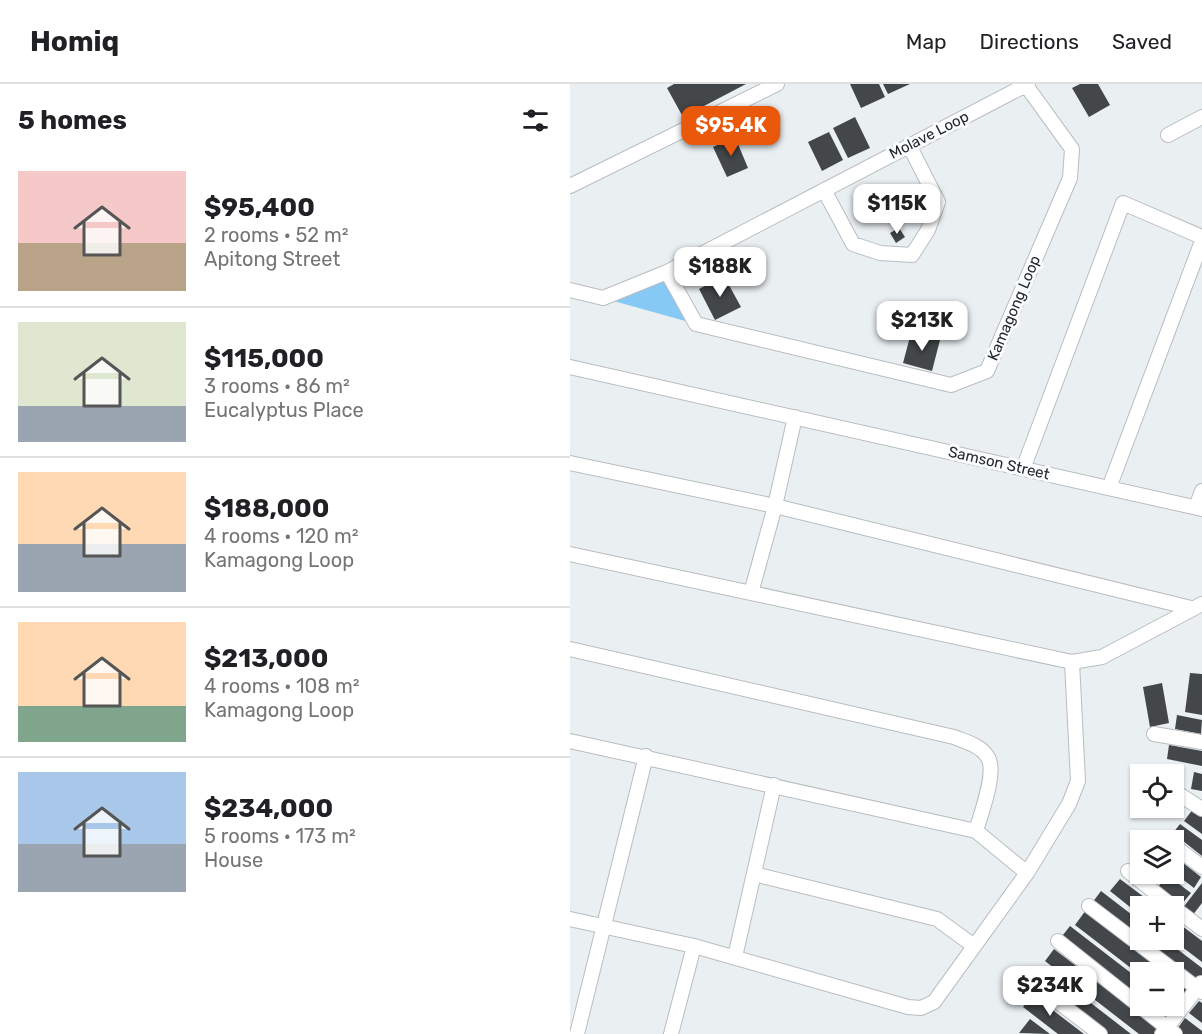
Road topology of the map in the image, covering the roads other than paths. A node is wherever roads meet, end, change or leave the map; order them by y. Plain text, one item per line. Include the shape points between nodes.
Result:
1 (777, 84) edge
2 (1026, 84) edge
3 (1202, 117) edge
4 (1168, 135) dead end
5 (909, 145) junction
6 (570, 186) edge
7 (824, 190) junction
8 (1202, 239) edge
9 (667, 272) junction
10 (570, 290) edge
11 (570, 367) edge
12 (795, 417) junction
13 (570, 463) edge
14 (1023, 469) junction
15 (1109, 488) junction
16 (1202, 491) edge
17 (775, 506) junction
18 (1199, 508) edge
19 (570, 554) edge
20 (751, 593) junction
21 (1196, 606) edge
22 (570, 650) edge
23 (1071, 662) junction
24 (1154, 734) dead end
25 (570, 741) edge
26 (1202, 742) edge
27 (646, 756) junction
28 (774, 785) junction
29 (1202, 796) edge
30 (1202, 809) edge
31 (976, 831) junction
32 (1184, 853) edge
33 (1202, 867) edge
34 (1128, 871) dead end
35 (1027, 873) junction
36 (754, 874) junction
37 (1160, 896) edge
38 (1089, 906) dead end
39 (1184, 912) edge
40 (570, 919) edge
41 (1199, 921) edge
42 (603, 926) junction
43 (1058, 941) dead end
44 (694, 946) junction
45 (974, 946) junction
46 (735, 957) junction
47 (1031, 981) dead end
48 (1200, 987) edge
49 (1168, 1032) edge
50 (577, 1034) edge
51 (672, 1034) edge
52 (1100, 1034) edge

1 - 6 street
2 - 5 street, Molave Loop
2 - 9 street, Kamagong Loop via 1072,149 1070,177 987,371 951,385 696,324
3 - 4 street
5 - 7 street, Molave Loop
5 - 7 street via 938,202 928,230 912,255 880,253 853,244
7 - 9 street, Molave Loop
8 - 14 street via 1123,203
8 - 15 street
9 - 10 street, Molave Loop via 603,298
11 - 12 street, Samson Street
12 - 14 street, Samson Street
12 - 17 street
13 - 17 street
14 - 15 street, Samson Street
15 - 18 street, Samson Street
16 - 18 street
17 - 20 street
17 - 21 street
19 - 20 street
20 - 23 street
21 - 23 street via 1102,657
22 - 31 street via 954,738 978,747 991,762
23 - 35 street via 1078,781 1069,804
24 - 26 street
25 - 27 street
27 - 28 street
27 - 42 street
28 - 31 street
28 - 36 street
29 - 30 street via 1177,793
31 - 35 street
32 - 33 street
34 - 37 street
35 - 45 street
36 - 45 street via 937,919
36 - 46 street
38 - 48 street
39 - 41 street
40 - 42 street
42 - 44 street
42 - 50 street
43 - 49 street
44 - 46 street
44 - 51 street
45 - 46 street via 934,1002 921,1008
47 - 52 street
48 - 49 street

